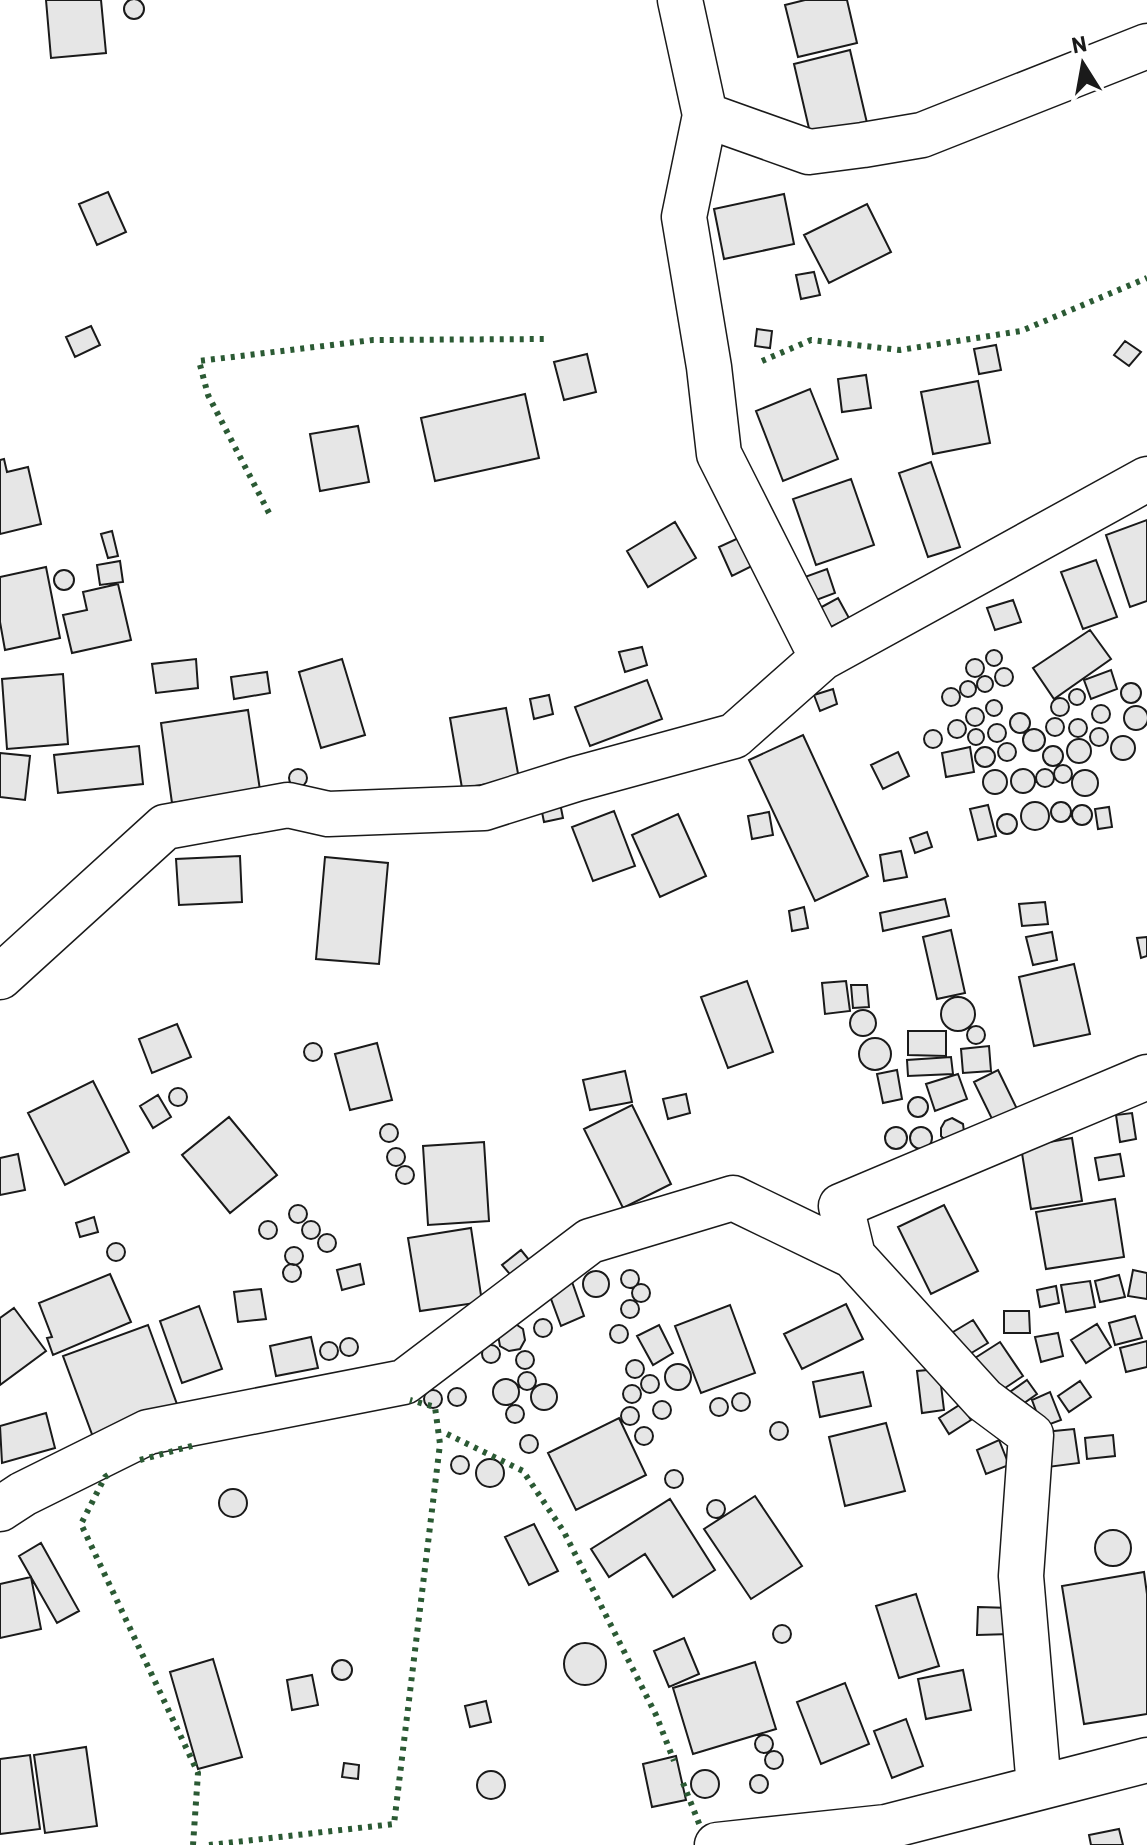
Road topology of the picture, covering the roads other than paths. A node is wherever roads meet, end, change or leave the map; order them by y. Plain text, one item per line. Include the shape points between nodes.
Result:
1 (680, 0) edge
2 (1147, 46) edge
3 (705, 115) junction
4 (1147, 479) edge
5 (822, 658) junction
6 (0, 977) edge
7 (1147, 1077) edge
8 (853, 1256) junction
9 (0, 1509) edge
10 (1147, 1760) edge
11 (1039, 1787) junction
12 (717, 1845) edge

1 - 3 street
2 - 3 street via 922,135 863,145 809,152
3 - 5 street via 684,217 719,454
4 - 5 street
5 - 6 street via 734,736 484,808 328,814 288,805 165,827
7 - 8 street via 841,1206
8 - 9 street via 733,1198 719,1202 590,1241 404,1382 148,1432
8 - 11 street via 984,1400 1031,1435 1021,1576
10 - 11 street
11 - 12 street via 886,1827

